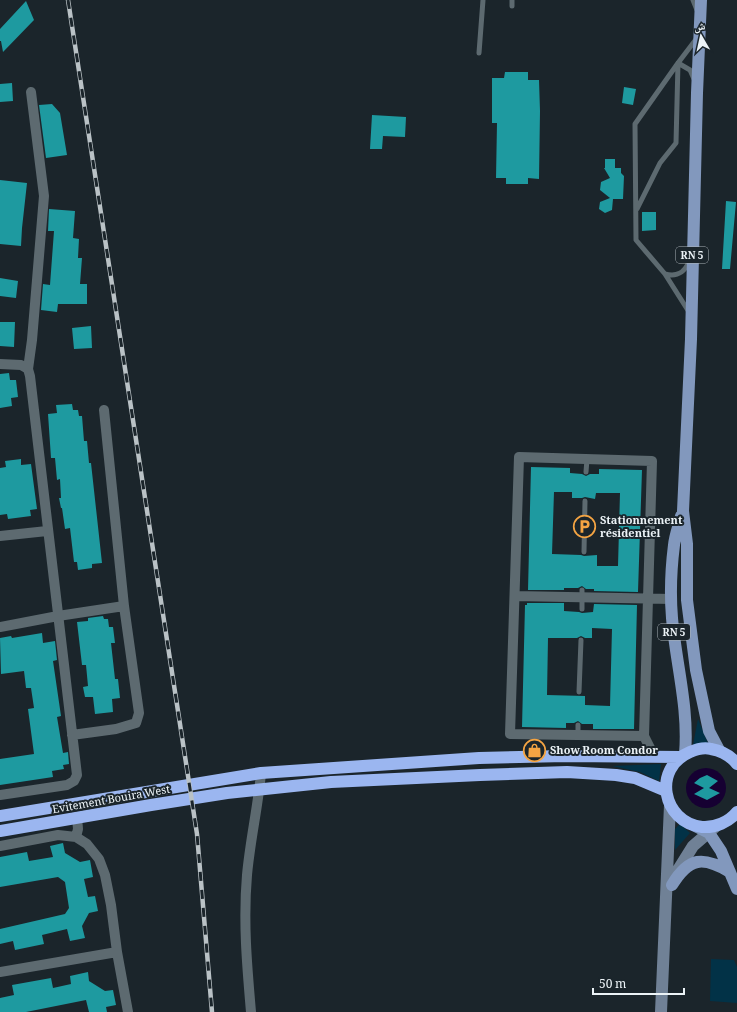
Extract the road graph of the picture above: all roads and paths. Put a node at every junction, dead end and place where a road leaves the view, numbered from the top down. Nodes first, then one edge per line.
1 (483, 0) edge
2 (693, 0) edge
3 (701, 0) edge
4 (700, 17) junction
5 (698, 35) junction
6 (479, 53) dead end
7 (678, 62) junction
8 (697, 86) junction
9 (31, 92) dead end
10 (635, 212) junction
11 (692, 254) junction
12 (665, 274) junction
13 (691, 316) junction
14 (0, 364) edge
15 (28, 369) junction
16 (104, 410) dead end
17 (586, 459) junction
18 (586, 472) dead end
19 (585, 501) dead end
20 (683, 511) junction
21 (47, 531) junction
22 (0, 536) edge
23 (584, 552) dead end
24 (582, 594) junction
25 (515, 596) junction
26 (648, 599) junction
27 (672, 600) junction
28 (124, 606) junction
29 (582, 609) dead end
30 (58, 616) junction
31 (0, 628) edge
32 (581, 640) dead end
33 (579, 692) dead end
34 (72, 736) junction
35 (645, 739) junction
36 (719, 750) junction
37 (647, 756) junction
38 (683, 756) junction
39 (737, 764) edge
40 (261, 772) junction
41 (260, 789) junction
42 (666, 790) junction
43 (0, 795) edge
44 (670, 805) junction
45 (737, 812) edge
46 (0, 816) edge
47 (76, 817) junction
48 (712, 829) junction
49 (0, 831) edge
50 (76, 837) junction
51 (0, 846) edge
52 (730, 872) junction
53 (672, 885) junction
54 (737, 889) edge
55 (665, 913) junction
56 (117, 952) junction
57 (0, 972) edge
58 (128, 1012) edge
59 (251, 1012) edge
60 (661, 1012) edge

1 - 6 lane
2 - 4 lane
3 - 4 main road, RN 5
4 - 5 main road, RN 5
5 - 7 lane
5 - 8 main road, RN 5
7 - 8 lane
7 - 10 lane
7 - 10 lane
8 - 11 main road, RN 5
9 - 15 street
10 - 12 lane
11 - 12 lane
11 - 13 main road, RN 5
12 - 13 lane
13 - 20 main road, RN 5
14 - 15 street
15 - 21 street
16 - 28 street
17 - 18 lane
17 - 25 street
17 - 26 street
19 - 23 lane
20 - 27 main road, RN 5
20 - 36 main road, RN 5
21 - 22 street
21 - 30 street
24 - 25 street
24 - 26 street
24 - 29 lane
25 - 35 street
26 - 27 street
26 - 35 street
27 - 38 main road, RN 5
28 - 30 street
28 - 34 street
30 - 31 street
30 - 34 street
32 - 33 lane
34 - 43 street
35 - 37 street
36 - 38 highway, Evitement Bouira West
36 - 39 highway
37 - 38 highway, Evitement Bouira West
37 - 40 highway, Evitement Bouira West
38 - 42 highway
40 - 41 street
40 - 46 highway, Evitement Bouira West
41 - 42 highway, Evitement Bouira West
41 - 47 highway, Evitement Bouira West
41 - 59 street
42 - 44 highway
44 - 48 highway
44 - 55 main road
45 - 48 highway
47 - 49 highway, Evitement Bouira West
47 - 50 street
48 - 52 main road
48 - 53 main road
50 - 51 street
50 - 56 street
52 - 53 main road
52 - 54 main road
53 - 55 main road
55 - 60 main road
56 - 57 street
56 - 58 street

